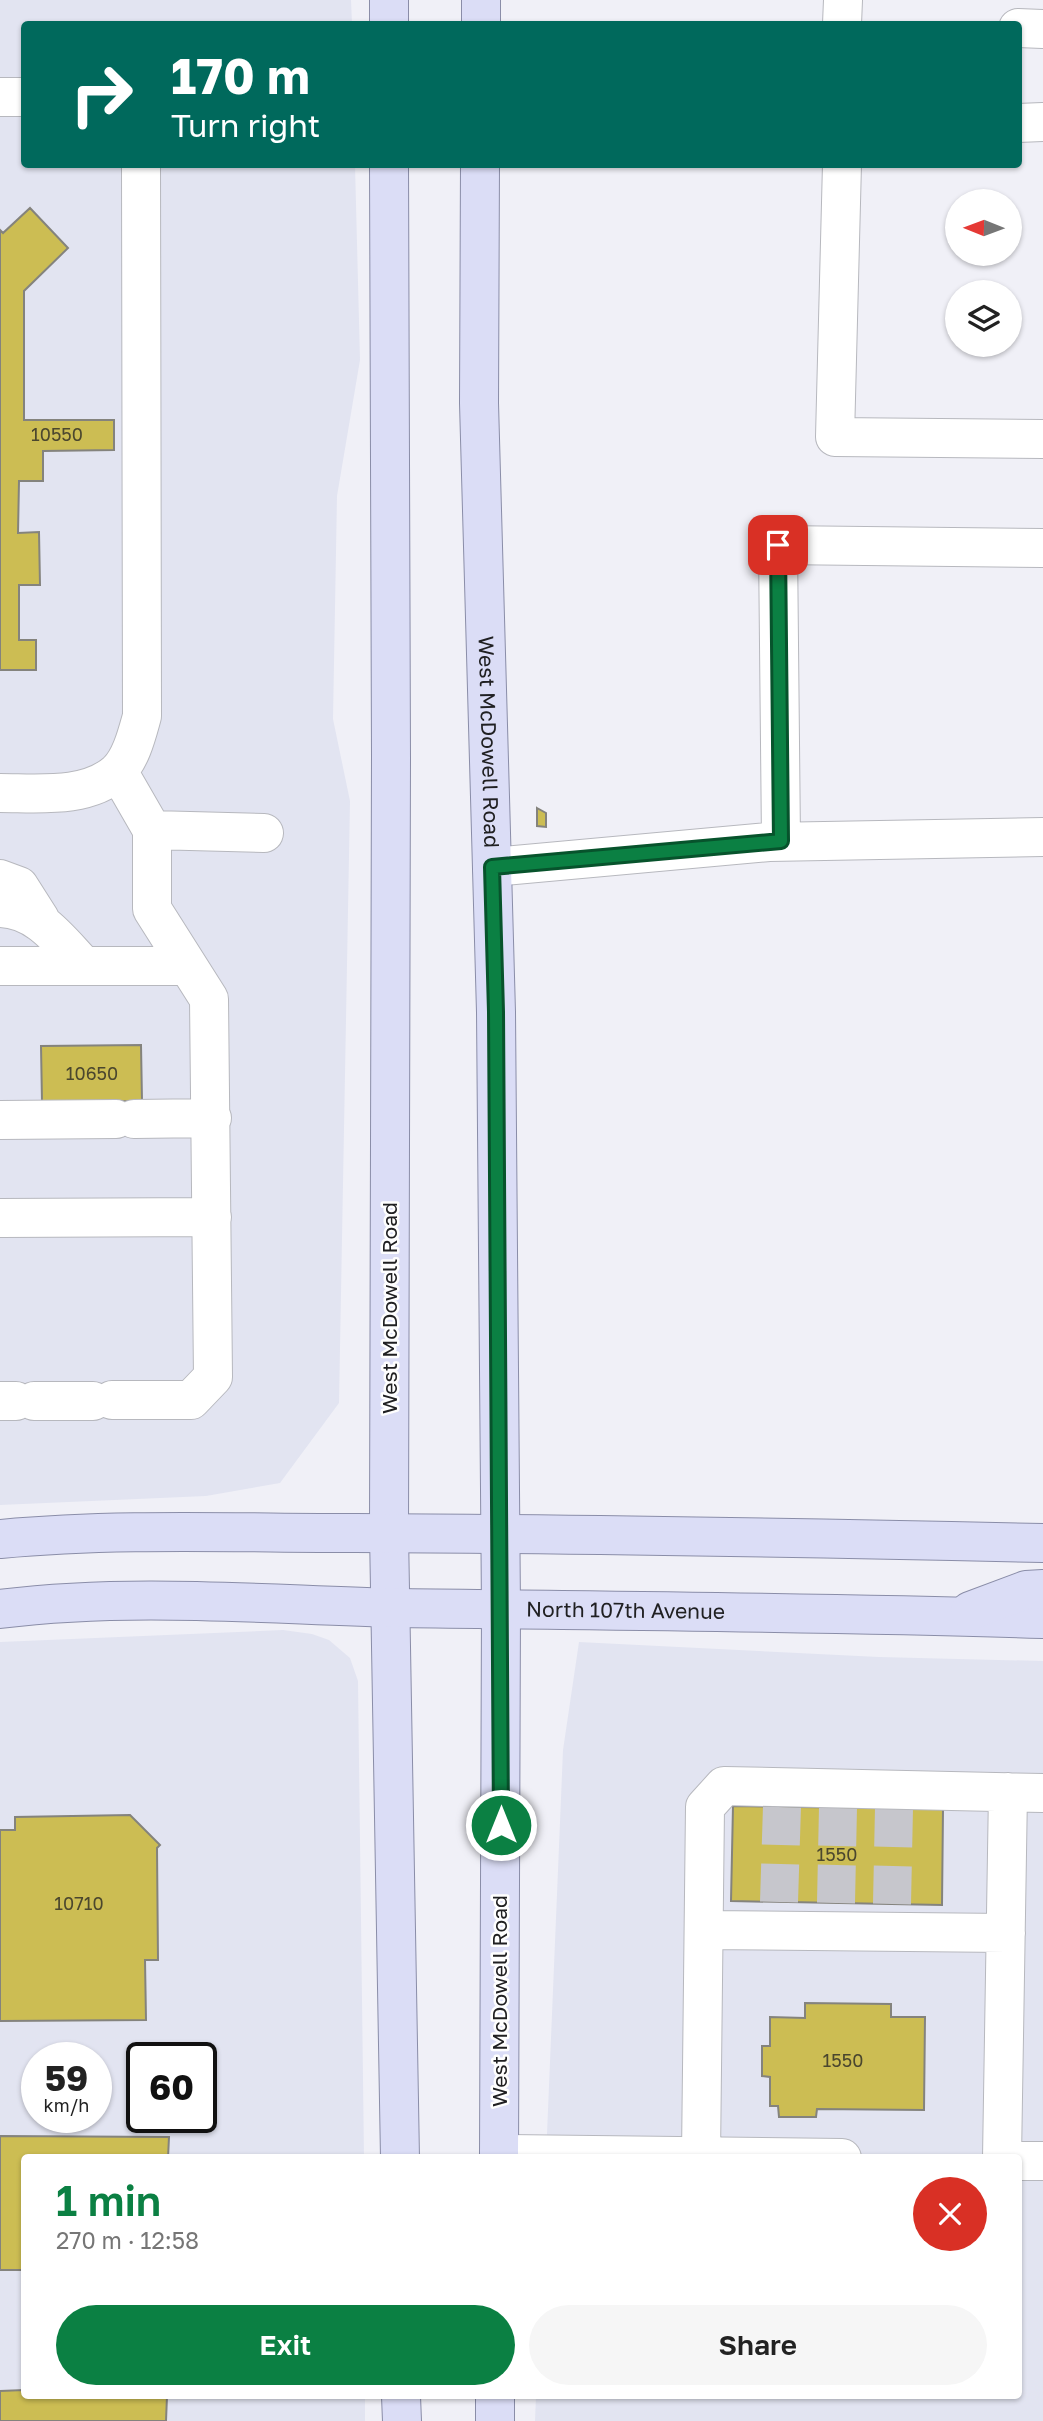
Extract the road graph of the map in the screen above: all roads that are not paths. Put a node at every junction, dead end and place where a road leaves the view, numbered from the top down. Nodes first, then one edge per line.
1 (389, 0) edge
2 (481, 0) edge
3 (843, 0) edge
4 (389, 21) edge
5 (481, 21) edge
6 (842, 21) edge
7 (1022, 28) edge
8 (1043, 29) edge
9 (0, 97) edge
10 (21, 97) edge
11 (1043, 122) edge
12 (1022, 123) edge
13 (141, 168) edge
14 (389, 168) edge
15 (480, 168) edge
16 (842, 168) edge
17 (1043, 439) edge
18 (1043, 548) edge
19 (118, 771) junction
20 (0, 793) edge
21 (152, 830) junction
22 (264, 833) dead end
23 (1043, 836) edge
24 (781, 841) junction
25 (492, 867) junction
26 (0, 878) edge
27 (0, 908) edge
28 (41, 921) junction
29 (0, 966) edge
30 (84, 966) junction
31 (188, 966) junction
32 (212, 1118) junction
33 (0, 1120) edge
34 (212, 1217) junction
35 (0, 1218) edge
36 (17, 1401) edge
37 (389, 1534) junction
38 (500, 1534) junction
39 (0, 1539) edge
40 (1043, 1544) edge
41 (1043, 1589) edge
42 (390, 1607) junction
43 (0, 1609) edge
44 (501, 1609) junction
45 (955, 1616) junction
46 (1043, 1619) edge
47 (1026, 1793) edge
48 (704, 1930) junction
49 (1006, 1933) junction
50 (400, 2154) edge
51 (499, 2154) edge
52 (701, 2154) edge
53 (1002, 2154) edge
54 (1022, 2161) edge
55 (1043, 2161) edge
56 (401, 2399) edge
57 (495, 2399) edge
58 (401, 2421) edge
59 (495, 2421) edge

1 - 4 main road
2 - 5 main road
3 - 6 lane
7 - 8 lane
9 - 10 lane
11 - 12 lane
13 - 19 lane
14 - 37 main road, West McDowell Road
15 - 25 main road, West McDowell Road
16 - 17 lane
18 - 24 lane
19 - 20 lane
19 - 21 lane
21 - 22 lane
21 - 31 lane
23 - 24 lane
24 - 25 lane
25 - 38 main road, West McDowell Road
26 - 28 lane
27 - 28 lane
28 - 30 lane
29 - 30 lane
30 - 31 lane
31 - 32 lane
32 - 33 lane
32 - 34 lane
34 - 35 lane
34 - 36 lane
37 - 38 main road
37 - 39 main road
37 - 42 main road, West McDowell Road
38 - 40 main road
38 - 44 main road, West McDowell Road
41 - 45 main road
42 - 43 main road, North 107th Avenue
42 - 44 main road, North 107th Avenue
42 - 50 main road, West McDowell Road
44 - 45 main road, North 107th Avenue
44 - 51 main road, West McDowell Road
45 - 46 main road, North 107th Avenue
47 - 48 lane
47 - 49 lane
48 - 49 lane
48 - 52 lane
49 - 53 lane
54 - 55 lane
56 - 58 main road
57 - 59 main road

